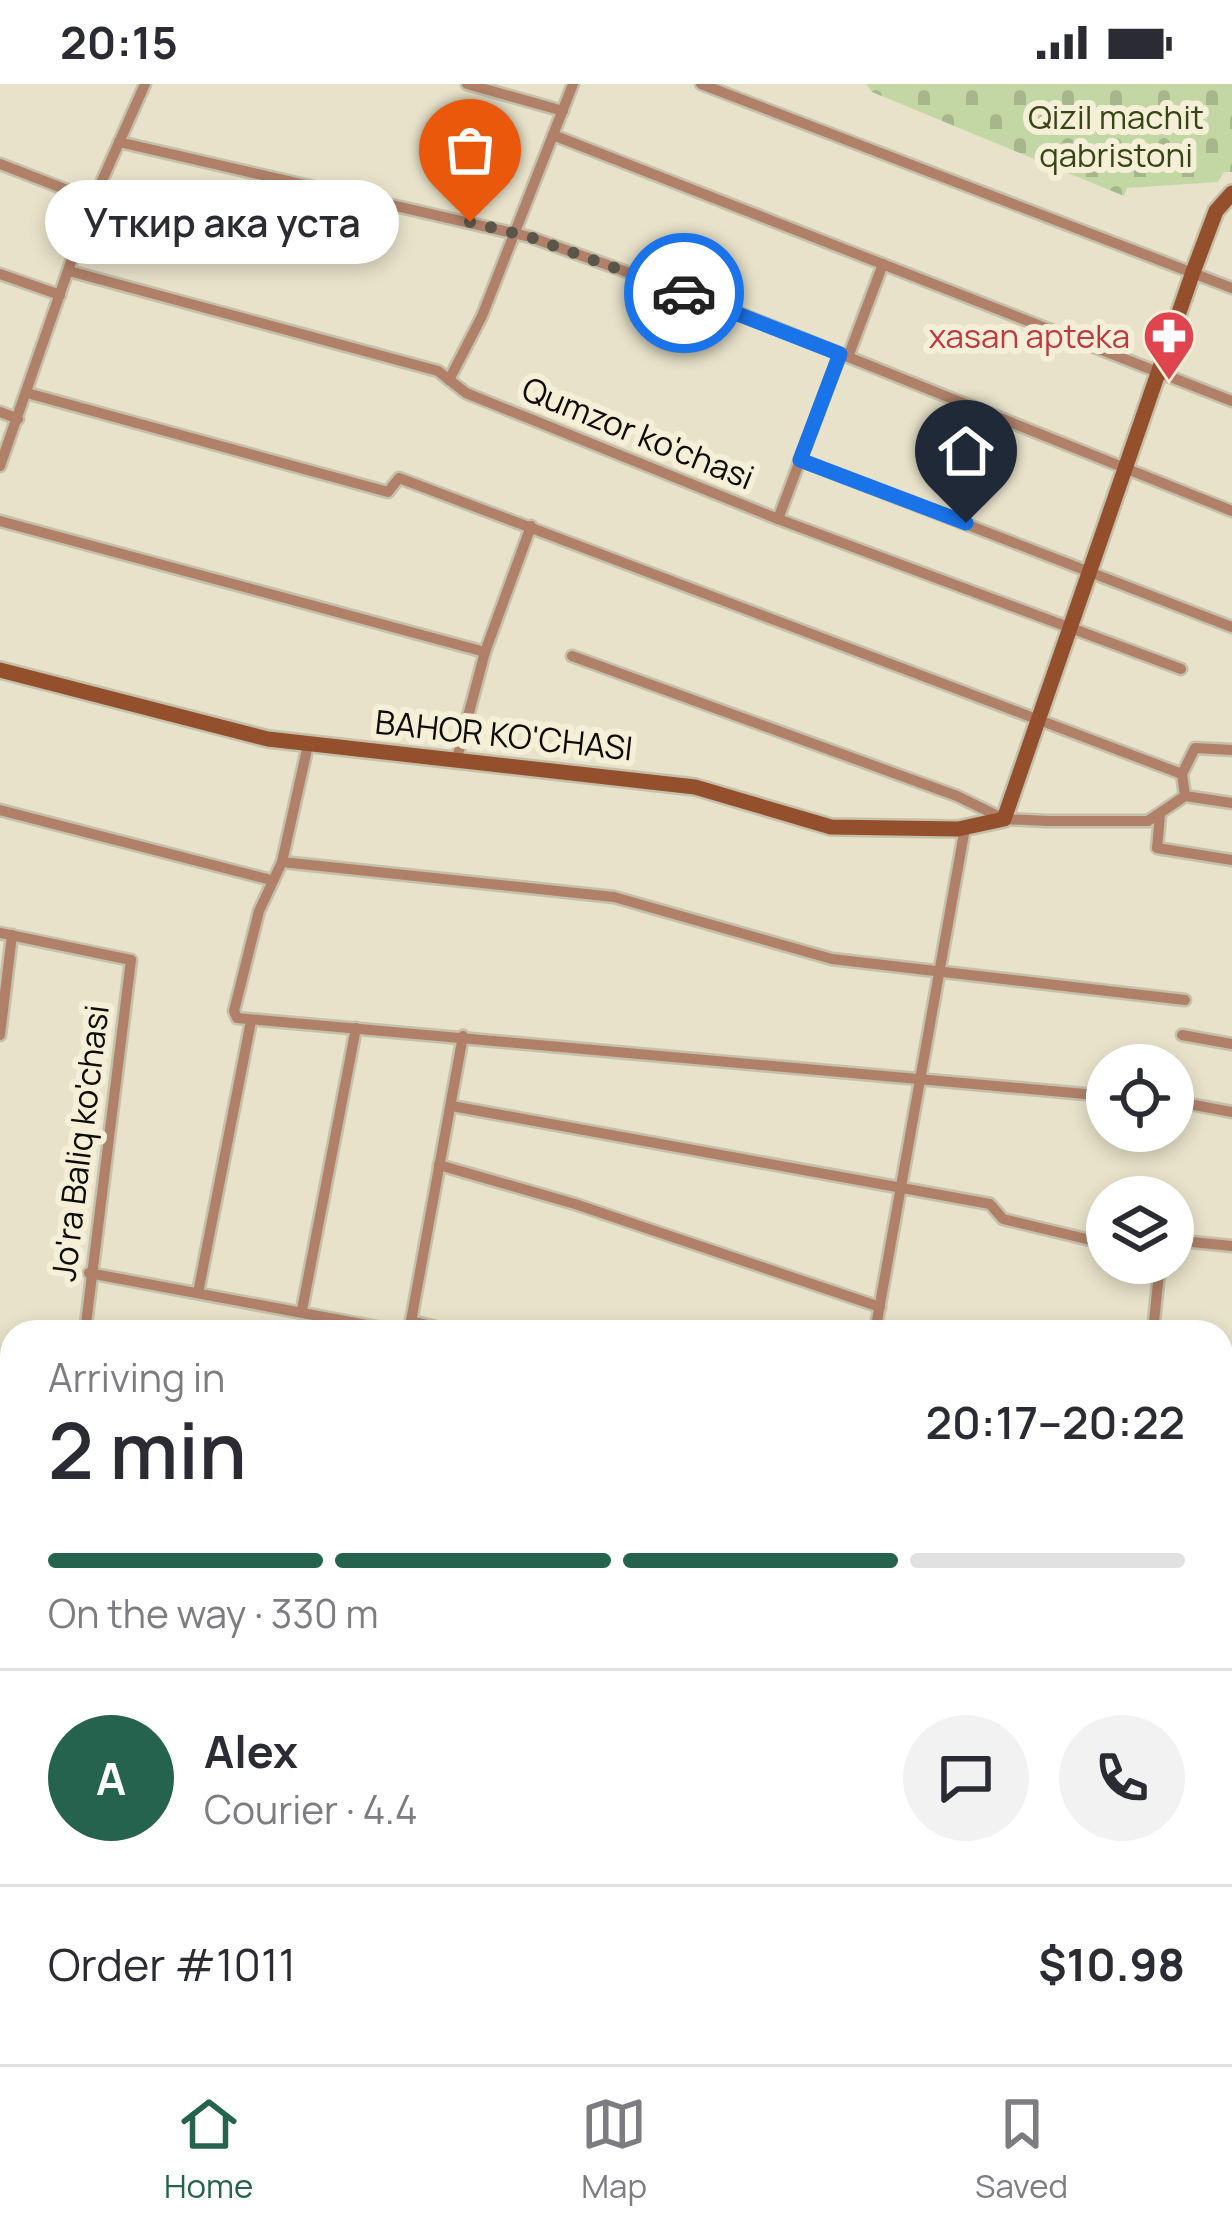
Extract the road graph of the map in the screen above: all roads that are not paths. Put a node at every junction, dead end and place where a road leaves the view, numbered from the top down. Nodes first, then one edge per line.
1 (145, 84) edge
2 (467, 84) edge
3 (573, 84) edge
4 (701, 84) edge
5 (562, 111) junction
6 (553, 135) junction
7 (119, 142) junction
8 (0, 164) edge
9 (1232, 193) edge
10 (94, 200) junction
11 (514, 233) junction
12 (883, 264) junction
13 (69, 271) junction
14 (1193, 272) junction
15 (0, 274) edge
16 (1232, 288) edge
17 (60, 295) junction
18 (844, 356) junction
19 (1159, 372) junction
20 (449, 380) junction
21 (27, 392) junction
22 (1232, 401) edge
23 (0, 412) edge
24 (18, 419) junction
25 (800, 460) junction
26 (0, 466) edge
27 (1125, 469) junction
28 (1232, 511) edge
29 (778, 519) junction
30 (0, 521) edge
31 (531, 526) junction
32 (1090, 570) junction
33 (1071, 627) junction
34 (1232, 627) edge
35 (484, 652) junction
36 (572, 656) dead end
37 (1181, 669) dead end
38 (0, 670) edge
39 (1039, 720) junction
40 (308, 745) junction
41 (1232, 750) edge
42 (457, 758) junction
43 (1182, 774) junction
44 (1185, 796) junction
45 (1232, 803) edge
46 (0, 810) edge
47 (1160, 815) junction
48 (1004, 819) junction
49 (965, 828) junction
50 (1232, 860) edge
51 (282, 862) junction
52 (272, 880) junction
53 (6, 934) edge
54 (940, 970) junction
55 (1185, 1000) dead end
56 (250, 1022) junction
57 (356, 1028) junction
58 (0, 1035) edge
59 (1182, 1035) dead end
60 (463, 1036) junction
61 (1232, 1044) edge
62 (919, 1082) junction
63 (1086, 1094) edge
64 (1194, 1105) edge
65 (452, 1106) junction
66 (1232, 1112) edge
67 (439, 1166) junction
68 (901, 1188) junction
69 (1086, 1239) edge
70 (1194, 1242) edge
71 (1232, 1246) edge
72 (89, 1273) junction
73 (1158, 1284) edge
74 (197, 1292) junction
75 (880, 1307) junction
76 (302, 1310) junction
77 (86, 1320) edge
78 (361, 1320) edge
79 (410, 1320) edge
80 (877, 1320) edge
81 (1154, 1320) edge

1 - 7 street
2 - 5 street
3 - 5 street
4 - 14 street
5 - 6 street
6 - 11 street
6 - 12 street
7 - 10 street
7 - 11 street
8 - 10 street
9 - 14 street
10 - 13 street
11 - 18 street
11 - 20 street
12 - 18 street
12 - 19 street
13 - 17 street
13 - 20 street, Qumzor ko'chasi
14 - 16 street
14 - 19 street
15 - 17 street
17 - 21 street
18 - 25 street
18 - 27 street
19 - 22 street
19 - 27 street
20 - 29 street, Qumzor ko'chasi
21 - 24 street
21 - 31 street
23 - 24 street
24 - 26 street
25 - 29 street
25 - 32 street
27 - 28 street
27 - 32 street
29 - 33 street, Qumzor ko'chasi
30 - 35 street
31 - 35 street
31 - 39 street
32 - 33 street
32 - 34 street
33 - 37 street, Qumzor ko'chasi
33 - 39 street
35 - 42 street
36 - 48 street
38 - 40 street, BAHOR KO'CHASI
39 - 43 street
39 - 48 street
40 - 42 street, BAHOR KO'CHASI
40 - 51 street
41 - 43 street
42 - 49 street, BAHOR KO'CHASI
43 - 44 street
44 - 45 street
44 - 47 street
46 - 52 street
47 - 48 street
47 - 50 street
48 - 49 street, BAHOR KO'CHASI
49 - 54 street
51 - 52 street
51 - 54 street
52 - 56 street
53 - 58 street
53 - 72 street, Jo'ra Baliq ko'chasi
54 - 55 street
54 - 62 street
56 - 57 street
56 - 74 street
57 - 60 street
57 - 76 street
59 - 61 street
60 - 62 street
60 - 65 street
62 - 63 street
62 - 68 street
64 - 66 street
65 - 67 street
65 - 68 street
67 - 75 street
67 - 79 street
68 - 69 street
68 - 75 street
70 - 71 street
72 - 74 street
72 - 77 street, Jo'ra Baliq ko'chasi
73 - 81 street
74 - 76 street
75 - 80 street
76 - 78 street

